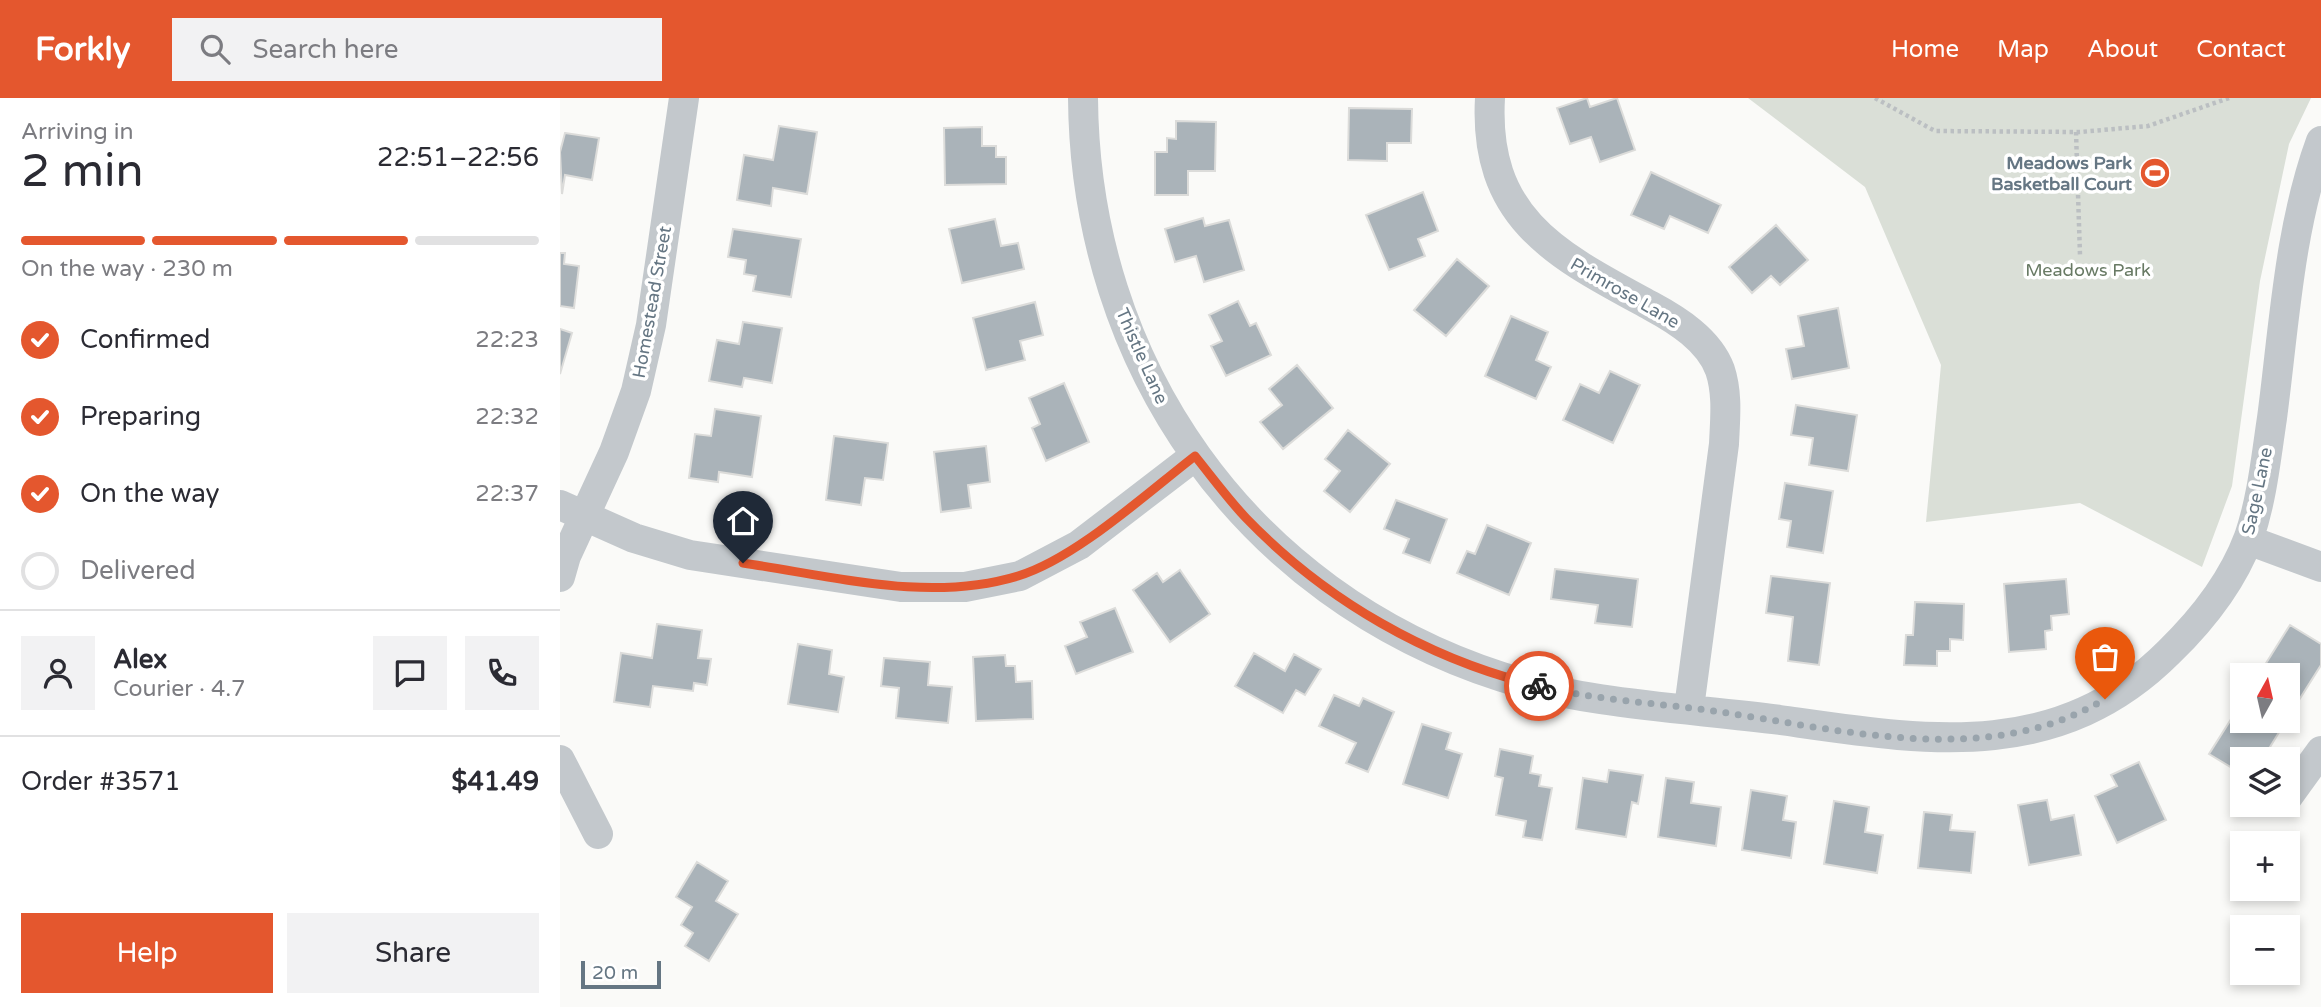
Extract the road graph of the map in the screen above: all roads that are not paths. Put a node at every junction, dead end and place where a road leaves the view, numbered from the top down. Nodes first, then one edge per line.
1 (684, 98) edge
2 (1083, 98) edge
3 (1490, 98) edge
4 (2321, 141) edge
5 (2315, 174) edge
6 (1195, 456) junction
7 (572, 510) edge
8 (2248, 540) junction
9 (2321, 567) edge
10 (560, 577) edge
11 (1689, 708) junction
12 (2321, 751) edge
13 (560, 761) edge
14 (2300, 781) edge
15 (598, 834) dead end

1 - 7 street, Homestead Street
2 - 6 street, Thistle Lane
3 - 11 street, Primrose Lane
4 - 5 street, Sage Lane
5 - 8 street, Sage Lane
6 - 7 street
6 - 11 street, Thistle Lane
7 - 10 street, Homestead Street
8 - 9 street
8 - 11 street, Sage Lane
12 - 14 street
13 - 15 street

